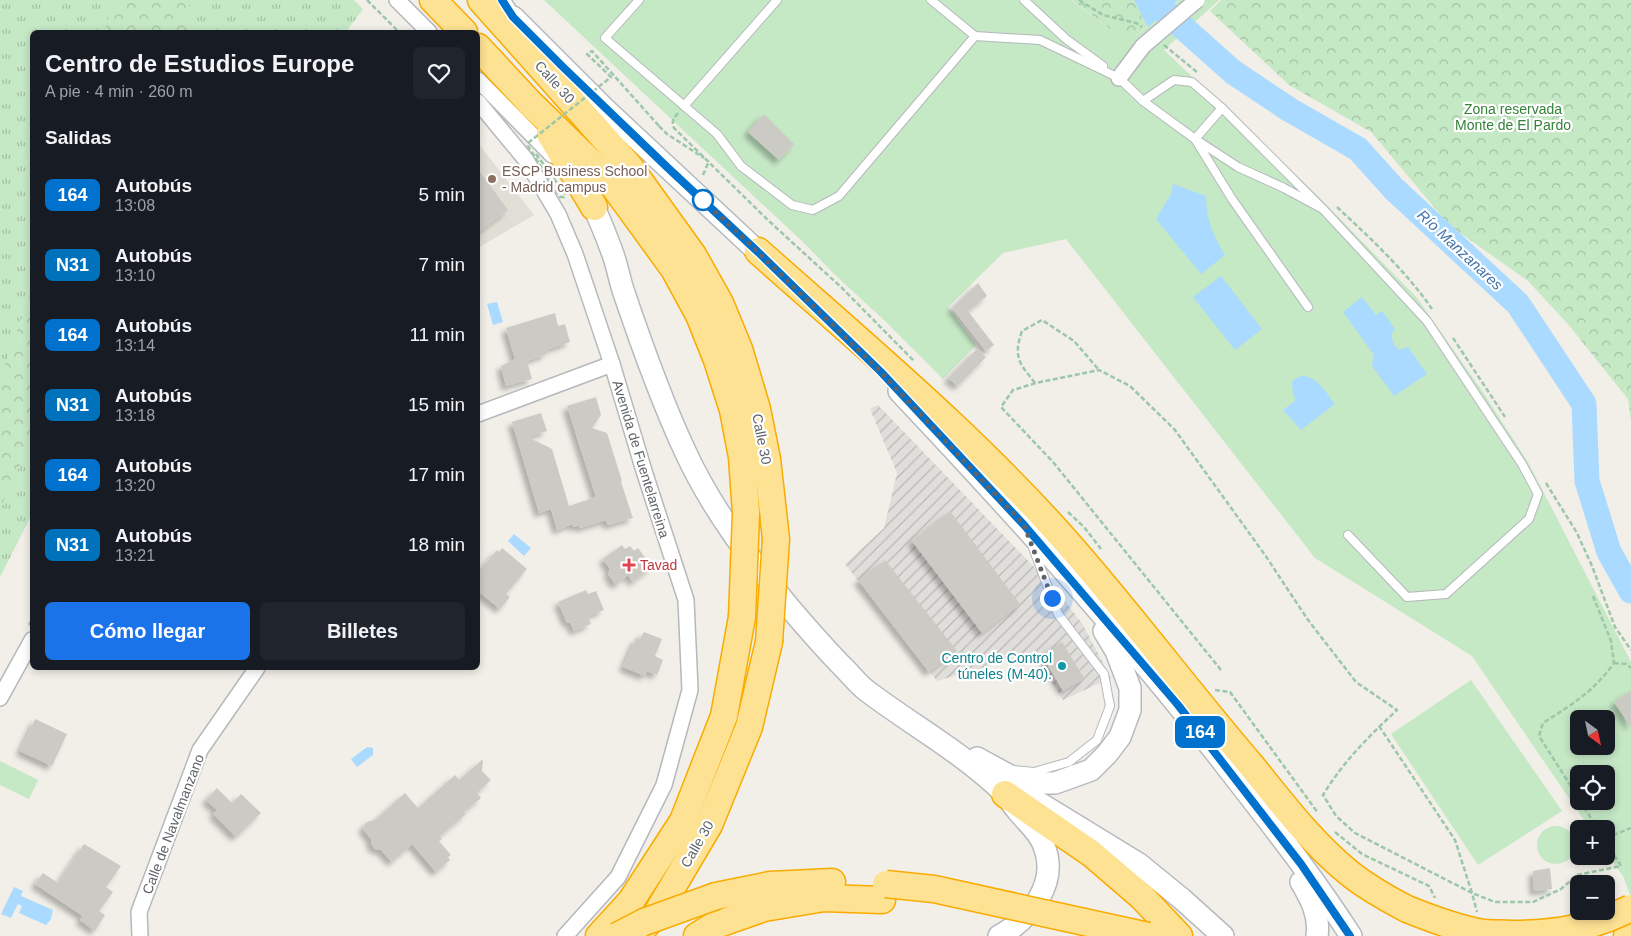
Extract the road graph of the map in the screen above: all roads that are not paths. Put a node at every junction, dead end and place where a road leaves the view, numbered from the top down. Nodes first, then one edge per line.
1 (397, 0) edge
2 (433, 0) edge
3 (481, 0) edge
4 (489, 0) edge
5 (639, 0) edge
6 (777, 0) edge
7 (931, 0) edge
8 (1024, 0) edge
9 (1197, 0) edge
10 (508, 8) edge
11 (418, 26) edge
12 (462, 30) edge
13 (975, 36) junction
14 (480, 49) edge
15 (1119, 78) junction
16 (480, 82) edge
17 (480, 98) edge
18 (1143, 101) junction
19 (480, 104) edge
20 (532, 104) junction
21 (684, 106) junction
22 (1222, 108) junction
23 (1195, 138) junction
24 (537, 147) junction
25 (594, 207) junction
26 (1323, 209) junction
27 (758, 252) junction
28 (1308, 307) dead end
29 (612, 364) junction
30 (480, 413) edge
31 (1024, 525) junction
32 (1348, 535) dead end
33 (1066, 573) junction
34 (30, 644) edge
35 (256, 670) edge
36 (0, 698) edge
37 (1178, 705) junction
38 (991, 772) junction
39 (1006, 794) junction
40 (884, 892) junction
41 (1631, 908) edge
42 (1631, 933) edge
43 (140, 936) edge
44 (565, 936) edge
45 (599, 936) edge
46 (617, 936) edge
47 (637, 936) edge
48 (697, 936) edge
49 (999, 936) edge
50 (1078, 936) edge
51 (1148, 936) edge
52 (1179, 936) edge
53 (1223, 936) edge
54 (1317, 936) edge
55 (1350, 936) edge
56 (1627, 936) edge

1 - 11 street
2 - 12 highway
3 - 47 highway, Calle 30, bridge
4 - 10 highway
5 - 21 lane
6 - 21 lane
7 - 13 lane
8 - 15 lane
9 - 15 street, bridge
10 - 27 street
13 - 15 lane
13 - 21 lane
14 - 20 highway, Calle 30
15 - 18 lane
16 - 24 street
17 - 24 street
18 - 22 lane
18 - 23 lane
19 - 29 street, Avenida de Fuentelarreina
20 - 25 highway
20 - 45 highway, Calle 30, bridge
22 - 23 lane
22 - 26 lane
23 - 26 lane
23 - 28 lane
24 - 25 street
25 - 38 street
26 - 32 lane
27 - 31 street
27 - 41 highway, bridge
29 - 30 street
29 - 44 street, Avenida de Fuentelarreina
31 - 33 street
31 - 38 lane
33 - 37 street
33 - 38 street
34 - 36 street
35 - 43 street, Calle de Navalmanzano
37 - 54 street
37 - 55 street
38 - 39 street
38 - 53 street
39 - 49 street
39 - 52 highway
40 - 46 highway, bridge
40 - 48 highway
40 - 50 highway
40 - 51 highway, bridge
42 - 56 highway

